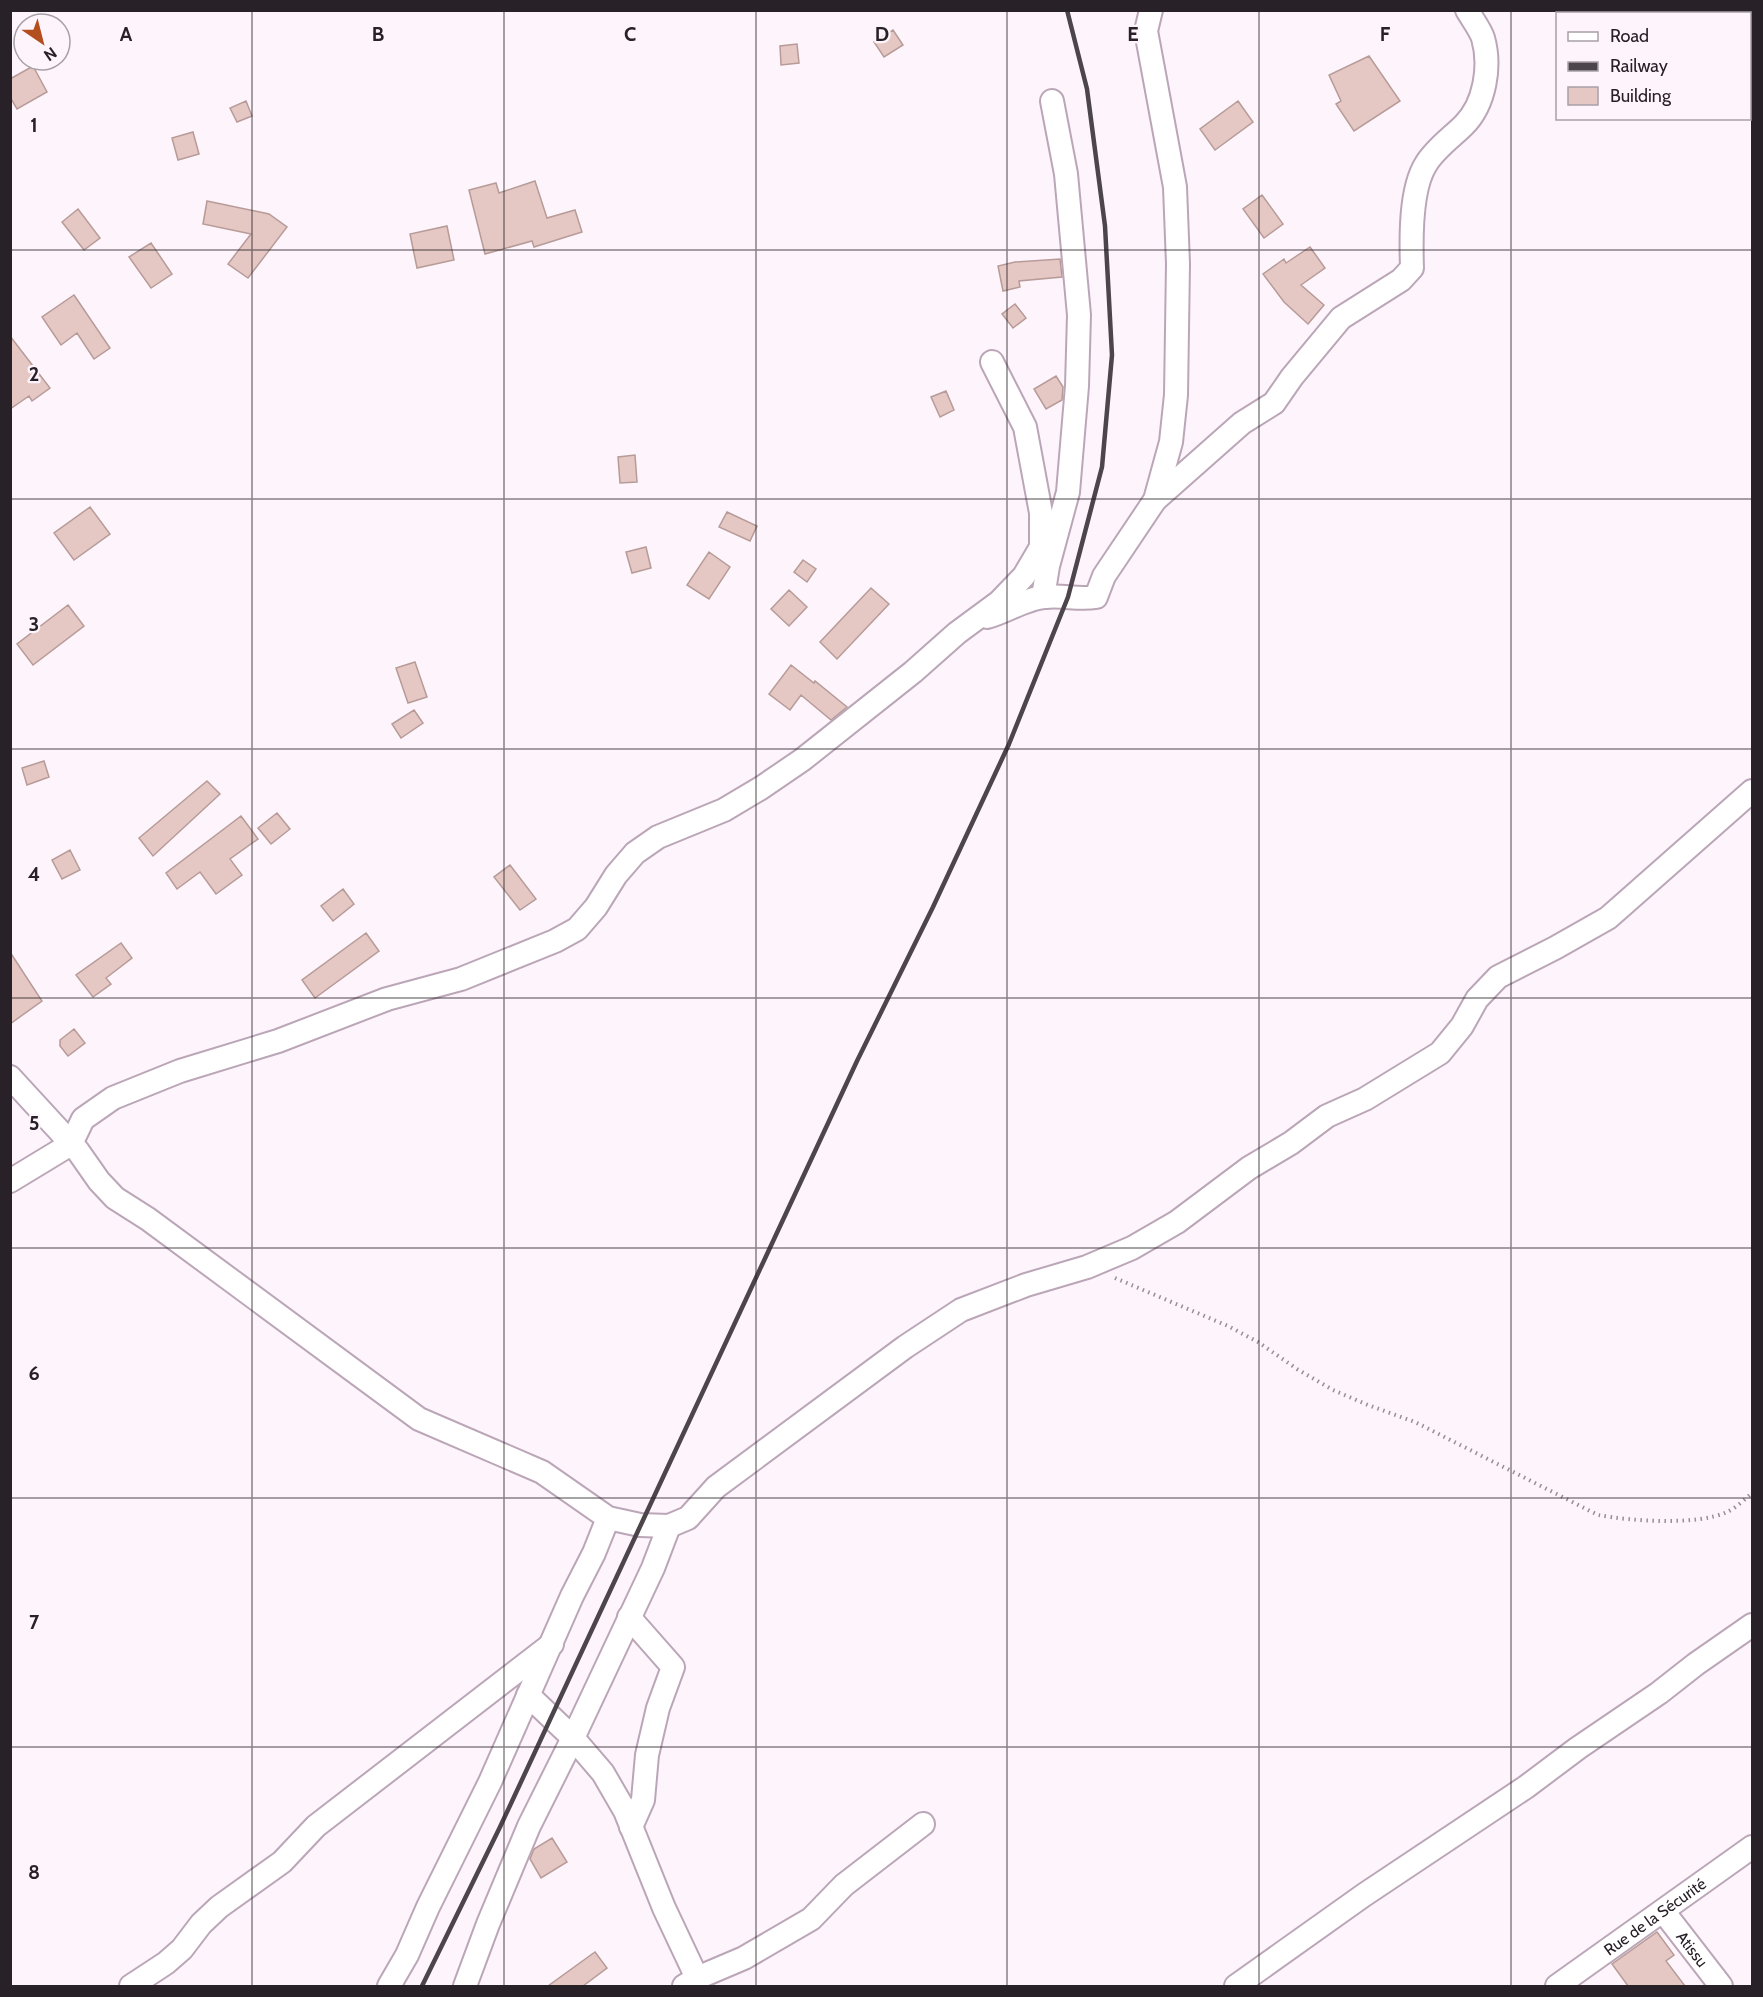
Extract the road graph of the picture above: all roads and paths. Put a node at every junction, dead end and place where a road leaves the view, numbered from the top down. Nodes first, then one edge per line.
1 (1151, 10) edge
2 (1467, 10) edge
3 (1052, 101) dead end
4 (992, 362) dead end
5 (1155, 500) junction
6 (1042, 597) junction
7 (974, 621) junction
8 (1752, 791) edge
9 (10, 1077) edge
10 (71, 1144) junction
11 (10, 1181) edge
12 (1087, 1267) junction
13 (1752, 1493) edge
14 (608, 1518) junction
15 (669, 1526) junction
16 (629, 1617) junction
17 (1752, 1625) edge
18 (552, 1644) junction
19 (528, 1695) junction
20 (573, 1738) junction
21 (923, 1824) dead end
22 (632, 1827) junction
23 (1752, 1847) edge
24 (1664, 1911) junction
25 (691, 1982) edge
26 (470, 1983) edge
27 (131, 1986) edge
28 (389, 1986) edge
29 (1236, 1986) edge
30 (1557, 1986) edge
31 (1721, 1986) edge

1 - 5 street
2 - 5 street
3 - 6 street
4 - 7 street
5 - 6 street
6 - 7 street
7 - 10 street
8 - 12 street
9 - 10 street
10 - 11 street
10 - 14 street
12 - 13 path
12 - 15 street
14 - 15 street
14 - 18 street
15 - 16 street
16 - 20 street
16 - 22 street
17 - 29 street
18 - 19 street
18 - 27 street
19 - 20 street
19 - 28 street
20 - 22 street
20 - 26 street
21 - 25 street
22 - 25 street
23 - 24 street, Rue de la Sécurité
24 - 30 street, Rue de la Sécurité
24 - 31 street, Atissu

